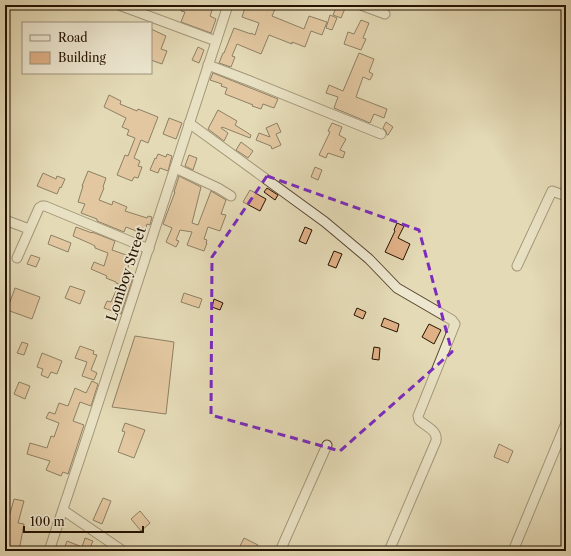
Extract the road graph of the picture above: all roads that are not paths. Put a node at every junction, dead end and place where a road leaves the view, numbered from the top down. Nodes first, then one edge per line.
1 (119, 5) edge
2 (228, 5) edge
3 (361, 5) edge
4 (385, 14) dead end
5 (216, 41) junction
6 (208, 65) junction
7 (189, 123) junction
8 (381, 134) dead end
9 (175, 168) junction
10 (231, 196) dead end
11 (566, 196) edge
12 (5, 220) edge
13 (29, 229) junction
14 (149, 249) junction
15 (17, 258) dead end
16 (517, 266) dead end
17 (566, 423) edge
18 (327, 445) dead end
19 (63, 510) junction
20 (49, 551) edge
21 (123, 551) edge
22 (280, 551) edge
23 (389, 551) edge
24 (513, 551) edge

1 - 5 street
2 - 5 street, Lomboy Street
3 - 4 street
5 - 6 street, Lomboy Street
6 - 7 street, Lomboy Street
6 - 8 street
7 - 9 street, Lomboy Street
7 - 23 street
9 - 10 street
9 - 14 street, Lomboy Street
11 - 16 street
12 - 13 street
13 - 14 street
13 - 15 street
14 - 19 street, Lomboy Street
17 - 24 street
18 - 22 street
19 - 20 street, Lomboy Street
19 - 21 street

